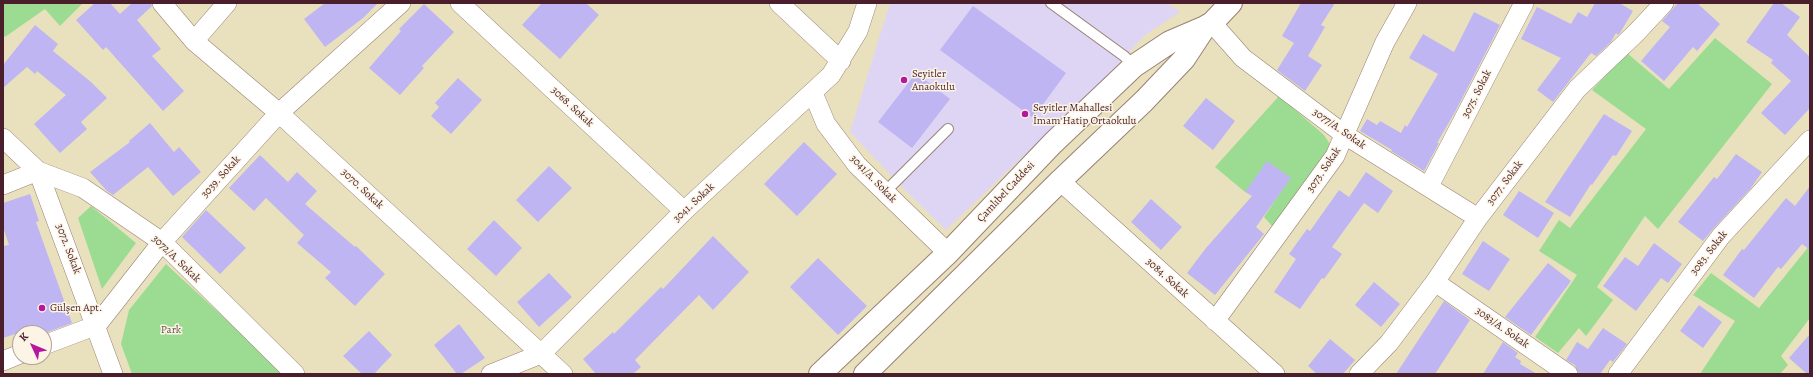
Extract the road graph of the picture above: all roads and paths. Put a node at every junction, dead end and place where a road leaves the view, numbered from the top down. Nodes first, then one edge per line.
1 (162, 3) edge
2 (227, 3) edge
3 (401, 3) edge
4 (460, 3) edge
5 (779, 3) edge
6 (867, 3) edge
7 (1050, 3) edge
8 (1231, 3) edge
9 (1407, 3) edge
10 (1524, 3) edge
11 (1664, 3) edge
12 (1208, 25) junction
13 (194, 41) junction
14 (841, 61) junction
15 (1134, 66) junction
16 (813, 93) junction
17 (279, 113) junction
18 (948, 129) dead end
19 (1345, 135) junction
20 (3, 138) edge
21 (1810, 140) edge
22 (38, 171) junction
23 (1060, 181) junction
24 (3, 185) edge
25 (1429, 186) junction
26 (885, 192) junction
27 (684, 211) junction
28 (1478, 218) junction
29 (162, 242) junction
30 (948, 253) junction
31 (1435, 282) junction
32 (1215, 322) junction
33 (97, 325) junction
34 (52, 342) edge
35 (541, 354) junction
36 (113, 374) edge
37 (295, 374) edge
38 (491, 374) edge
39 (563, 374) edge
40 (820, 374) edge
41 (865, 374) edge
42 (1275, 374) edge
43 (1359, 374) edge
44 (1568, 374) edge
45 (1618, 374) edge

1 - 13 street, 3070. Sokak
2 - 13 street
3 - 17 street, 3039. Sokak
4 - 27 street, 3068. Sokak
5 - 14 street
6 - 14 street, 3041. Sokak
7 - 15 lane
8 - 12 street, Çamlıbel Caddesi
9 - 19 street, 3073. Sokak
10 - 25 street, 3075. Sokak
11 - 28 street, 3077. Sokak
12 - 15 street, Çamlıbel Caddesi
12 - 19 street, 3077/A. Sokak
12 - 23 street, Çamlıbel Caddesi
13 - 17 street, 3070. Sokak
14 - 16 street, 3041. Sokak
15 - 30 street, Çamlıbel Caddesi
16 - 26 street, 3041/A. Sokak
16 - 27 street, 3041. Sokak
17 - 29 street, 3039. Sokak
17 - 35 street, 3070. Sokak
18 - 26 lane
19 - 25 street, 3077/A. Sokak
19 - 32 street, 3073. Sokak
20 - 22 street, 3072. Sokak
21 - 45 street, 3083. Sokak
22 - 24 street
22 - 29 street, 3072/A. Sokak
22 - 33 street, 3072. Sokak
23 - 32 street, 3084. Sokak
23 - 41 street, Çamlıbel Caddesi
25 - 28 street, 3077/A. Sokak
26 - 30 street, 3041/A. Sokak
27 - 35 street, 3041. Sokak
28 - 31 street, 3077. Sokak
29 - 33 street, 3039. Sokak
29 - 37 street, 3072/A. Sokak
30 - 40 street, Çamlıbel Caddesi
31 - 43 street, 3077. Sokak
31 - 44 street, 3083/A. Sokak
32 - 42 street, 3084. Sokak
33 - 34 street
33 - 36 street, 3072. Sokak
35 - 38 street, 3041. Sokak
35 - 39 street, 3070. Sokak

